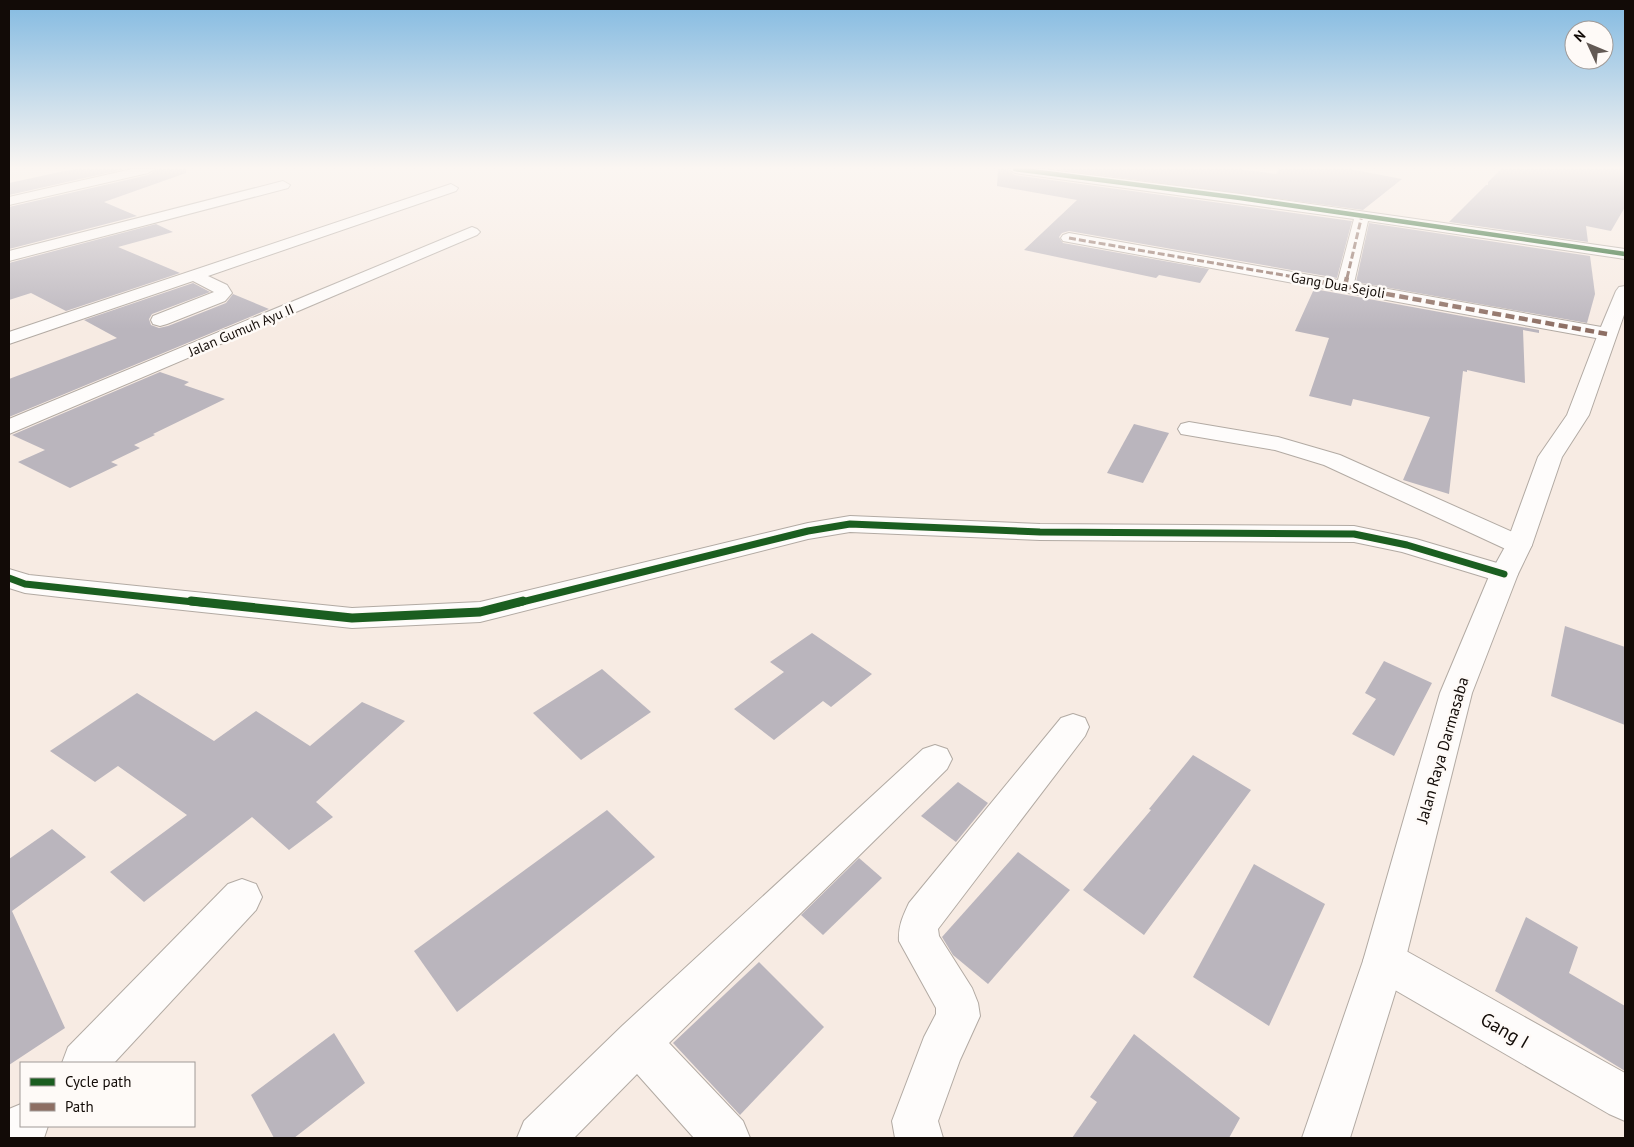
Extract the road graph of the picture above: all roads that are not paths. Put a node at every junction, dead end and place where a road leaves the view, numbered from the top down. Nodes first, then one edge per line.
1 (138, 223) edge
2 (351, 223) edge
3 (1360, 223) edge
4 (1413, 223) edge
5 (472, 232) dead end
6 (1069, 238) dead end
7 (1625, 254) edge
8 (9, 256) edge
9 (195, 276) junction
10 (1345, 286) junction
11 (1625, 291) edge
12 (160, 320) dead end
13 (1607, 334) junction
14 (9, 338) edge
15 (9, 427) edge
16 (1189, 429) dead end
17 (1519, 545) junction
18 (1504, 574) junction
19 (9, 578) edge
20 (1073, 726) dead end
21 (935, 759) dead end
22 (242, 897) dead end
23 (1384, 961) junction
24 (638, 1042) junction
25 (85, 1062) edge
26 (1625, 1098) edge
27 (24, 1127) edge
28 (13, 1138) edge
29 (541, 1138) edge
30 (726, 1138) edge
31 (919, 1138) edge
32 (1326, 1138) edge

1 - 8 street
2 - 9 street
3 - 10 street
4 - 7 street
5 - 15 street, Jalan Gumuh Ayu II
6 - 10 street, Gang Dua Sejoli
9 - 12 street
9 - 14 street
10 - 13 street, Gang Dua Sejoli
11 - 13 street, Jalan Raya Darmasaba
13 - 17 street, Jalan Raya Darmasaba
16 - 17 street
17 - 18 street, Jalan Raya Darmasaba
18 - 19 street
18 - 23 street, Jalan Raya Darmasaba
20 - 31 street
21 - 24 street
22 - 25 street
23 - 26 street, Gang I
23 - 32 street, Jalan Raya Darmasaba
24 - 29 street
24 - 30 street
27 - 28 street

